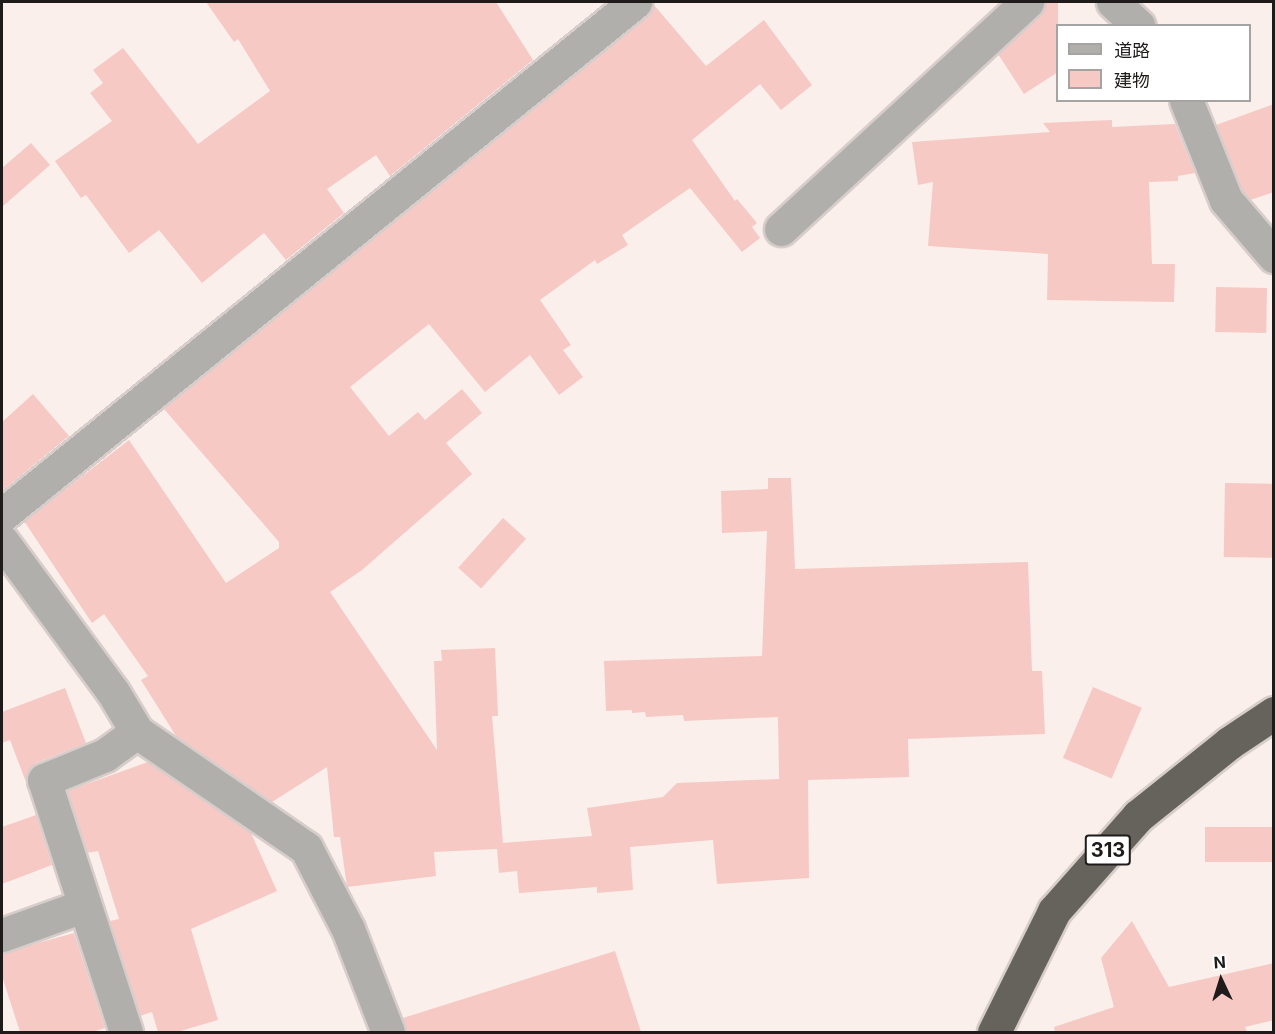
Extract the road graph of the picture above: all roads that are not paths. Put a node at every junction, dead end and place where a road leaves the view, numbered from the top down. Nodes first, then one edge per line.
1 (635, 2) edge
2 (1027, 2) edge
3 (1113, 2) edge
4 (1137, 24) edge
5 (1186, 102) edge
6 (781, 229) dead end
7 (1274, 256) edge
8 (2, 515) edge
9 (2, 541) edge
10 (1274, 713) edge
11 (137, 732) junction
12 (84, 906) junction
13 (2, 936) edge
14 (126, 1032) edge
15 (388, 1032) edge
16 (994, 1032) edge

1 - 8 street
2 - 6 street
3 - 4 street
5 - 7 street
9 - 11 street
10 - 16 highway, 313
11 - 12 street
11 - 15 street
12 - 13 street
12 - 14 street

